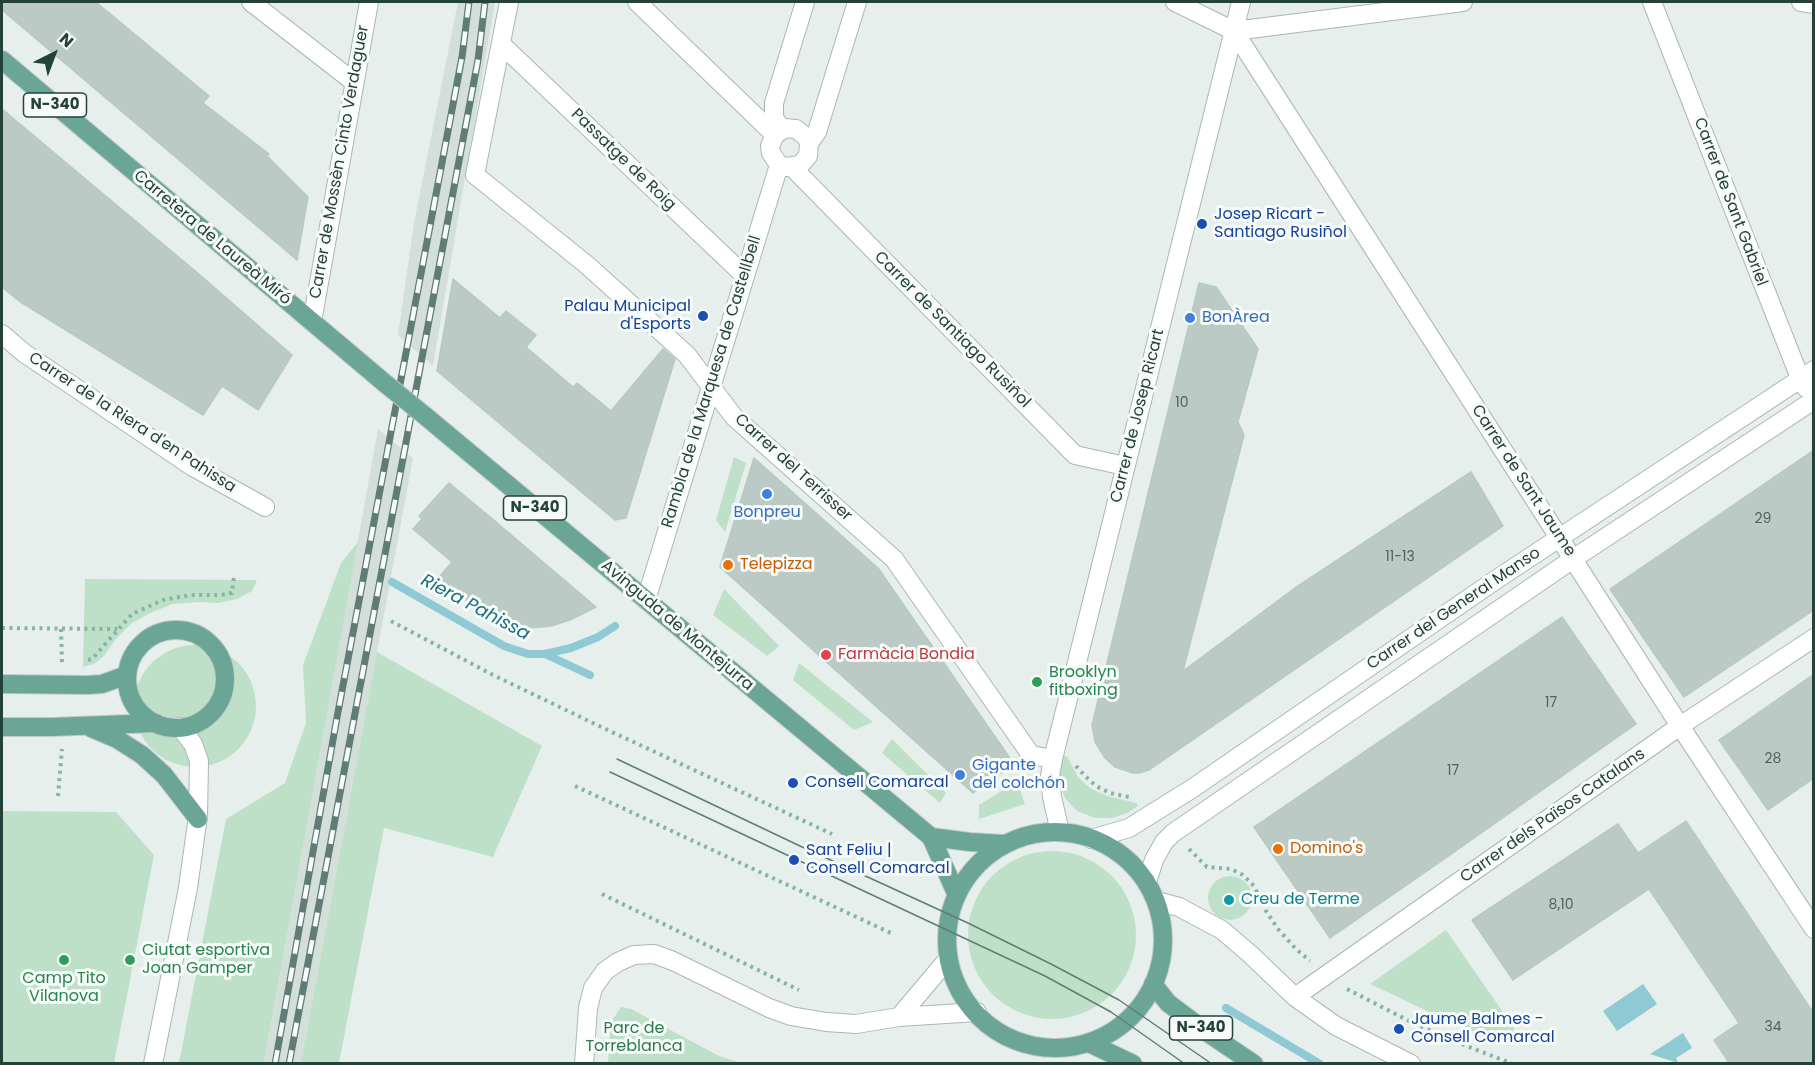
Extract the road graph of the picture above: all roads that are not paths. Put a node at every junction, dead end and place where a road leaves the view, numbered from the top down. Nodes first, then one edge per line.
1 (251, 2) edge
2 (369, 2) edge
3 (509, 2) edge
4 (637, 2) edge
5 (805, 2) edge
6 (857, 2) edge
7 (1175, 2) edge
8 (1241, 2) edge
9 (1463, 2) edge
10 (1652, 2) edge
11 (1801, 2) edge
12 (1435, 3) edge
13 (1814, 4) edge
14 (1234, 31) junction
15 (501, 44) junction
16 (2, 60) edge
17 (354, 82) junction
18 (778, 132) junction
19 (809, 143) junction
20 (786, 166) junction
21 (745, 276) junction
22 (312, 322) junction
23 (2, 334) edge
24 (1807, 374) edge
25 (711, 386) junction
26 (1814, 400) edge
27 (424, 415) joint
28 (1125, 466) junction
29 (265, 507) dead end
30 (1559, 537) junction
31 (1573, 559) junction
32 (646, 600) junction
33 (1814, 638) edge
34 (127, 675) junction
35 (2, 684) edge
36 (156, 723) junction
37 (87, 726) junction
38 (1680, 726) junction
39 (2, 727) edge
40 (180, 727) junction
41 (1053, 759) junction
42 (198, 819) junction
43 (1060, 832) junction
44 (931, 837) junction
45 (1091, 839) junction
46 (1004, 844) junction
47 (1147, 882) junction
48 (956, 893) junction
49 (1157, 901) junction
50 (1814, 929) edge
51 (948, 959) junction
52 (1153, 984) junction
53 (1294, 997) junction
54 (977, 1012) junction
55 (899, 1017) junction
56 (1091, 1044) junction
57 (153, 1064) edge
58 (584, 1064) edge
59 (1133, 1064) edge
60 (1254, 1064) edge
61 (1411, 1064) edge

1 - 17 street
2 - 17 street, Carrer de Mossèn Cinto Verdaguer
3 - 15 street
4 - 18 street
5 - 18 street, Rambla de la Marquesa de Castellbell
6 - 19 street, Rambla de la Marquesa de Castellbell
7 - 14 street
8 - 14 street, Carrer de Josep Ricart
9 - 12 street
10 - 24 street, Carrer de Sant Gabriel
11 - 13 street
12 - 14 street
14 - 28 street, Carrer de Josep Ricart
14 - 30 street, Carrer de Sant Jaume
15 - 21 street, Passatge de Roig
15 - 25 street, Carrer del Terrisser
16 - 22 main road, Carretera de Laureà Miró / N-340
17 - 22 street, Carrer de Mossèn Cinto Verdaguer
18 - 19 street
18 - 20 street, Rambla de la Marquesa de Castellbell
19 - 20 street, Rambla de la Marquesa de Castellbell
20 - 21 street, Rambla de la Marquesa de Castellbell
20 - 28 street, Carrer de Santiago Rusiñol
21 - 25 street, Rambla de la Marquesa de Castellbell
22 - 27 main road, Carretera de Laureà Miró / N-340, bridge
23 - 29 street, Carrer de la Riera d'en Pahissa
24 - 26 street, Carrer de Sant Gabriel
24 - 30 street, Carrer del General Manso
25 - 32 street, Rambla de la Marquesa de Castellbell
25 - 41 street, Carrer del Terrisser
26 - 31 street, Carrer del General Manso
27 - 32 main road, Avinguda de Montejurra / N-340
28 - 41 street, Carrer de Josep Ricart
30 - 31 street, Carrer de Sant Jaume
30 - 45 street, Carrer del General Manso
31 - 38 street, Carrer de Sant Jaume
31 - 47 street, Carrer del General Manso
32 - 44 main road, Avinguda de Montejurra / N-340
33 - 38 street, Carrer dels Països Catalans
34 - 35 main road
34 - 36 main road
34 - 40 main road
36 - 37 main road
36 - 40 main road
37 - 39 main road
37 - 42 main road
38 - 50 street, Carrer de Sant Jaume
38 - 53 street, Carrer dels Països Catalans
40 - 42 street
41 - 43 street, Carrer de Josep Ricart
42 - 57 street
43 - 45 main road
43 - 46 main road
44 - 46 main road
44 - 48 main road, Avinguda de Montejurra / N-340
45 - 47 main road
46 - 48 main road
47 - 49 main road
48 - 51 main road
49 - 52 main road
49 - 53 street
51 - 54 main road
51 - 55 street
52 - 56 main road
52 - 60 main road, N-340
53 - 61 street
54 - 55 street
54 - 56 main road
55 - 58 street
56 - 59 main road

